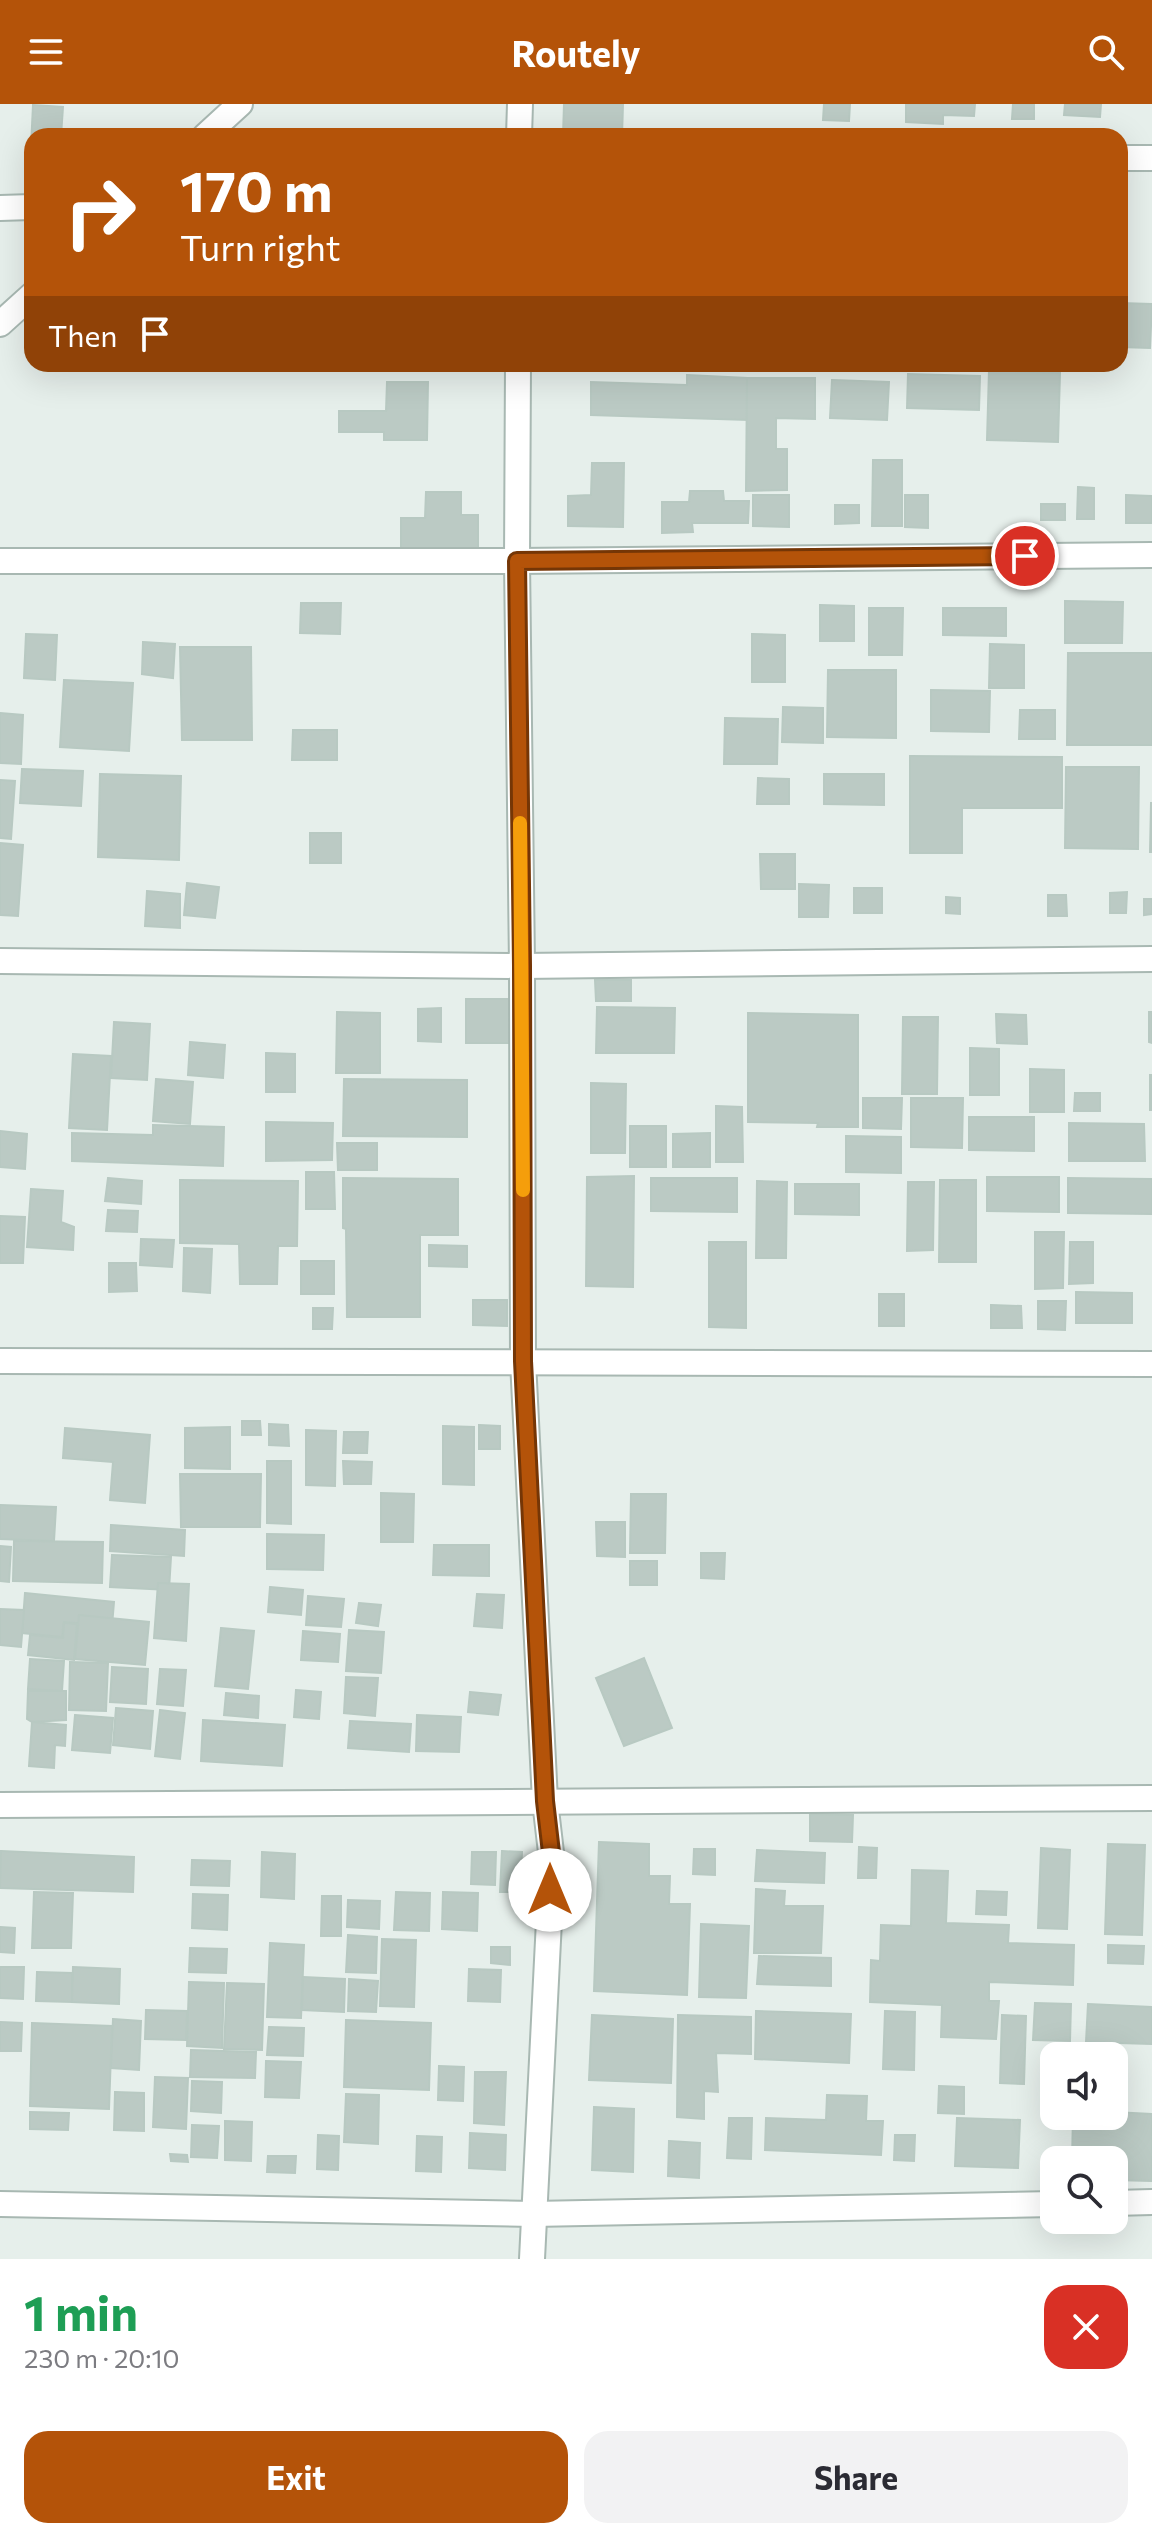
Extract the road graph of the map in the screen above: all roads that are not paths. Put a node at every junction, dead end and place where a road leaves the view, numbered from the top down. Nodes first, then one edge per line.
1 (240, 104) edge
2 (520, 104) edge
3 (214, 128) edge
4 (519, 128) edge
5 (1128, 158) edge
6 (1152, 158) edge
7 (24, 207) edge
8 (0, 208) edge
9 (24, 302) edge
10 (0, 324) edge
11 (518, 372) edge
12 (1152, 555) edge
13 (0, 561) edge
14 (517, 561) junction
15 (1152, 959) edge
16 (0, 961) edge
17 (522, 966) junction
18 (0, 1361) edge
19 (523, 1361) junction
20 (1152, 1364) edge
21 (1152, 1798) edge
22 (545, 1801) junction
23 (0, 1805) edge
24 (1152, 2202) edge
25 (1128, 2203) edge
26 (0, 2204) edge
27 (1040, 2204) edge
28 (533, 2214) junction
29 (532, 2259) edge

1 - 3 street
2 - 4 street
5 - 6 street
7 - 8 street
9 - 10 street
11 - 14 street
12 - 14 street
13 - 14 street
14 - 17 street
15 - 17 street
16 - 17 street
17 - 19 street
18 - 19 street
19 - 20 street
19 - 22 street
21 - 22 street
22 - 23 street
22 - 28 street
24 - 25 street
26 - 28 street
27 - 28 street
28 - 29 street

